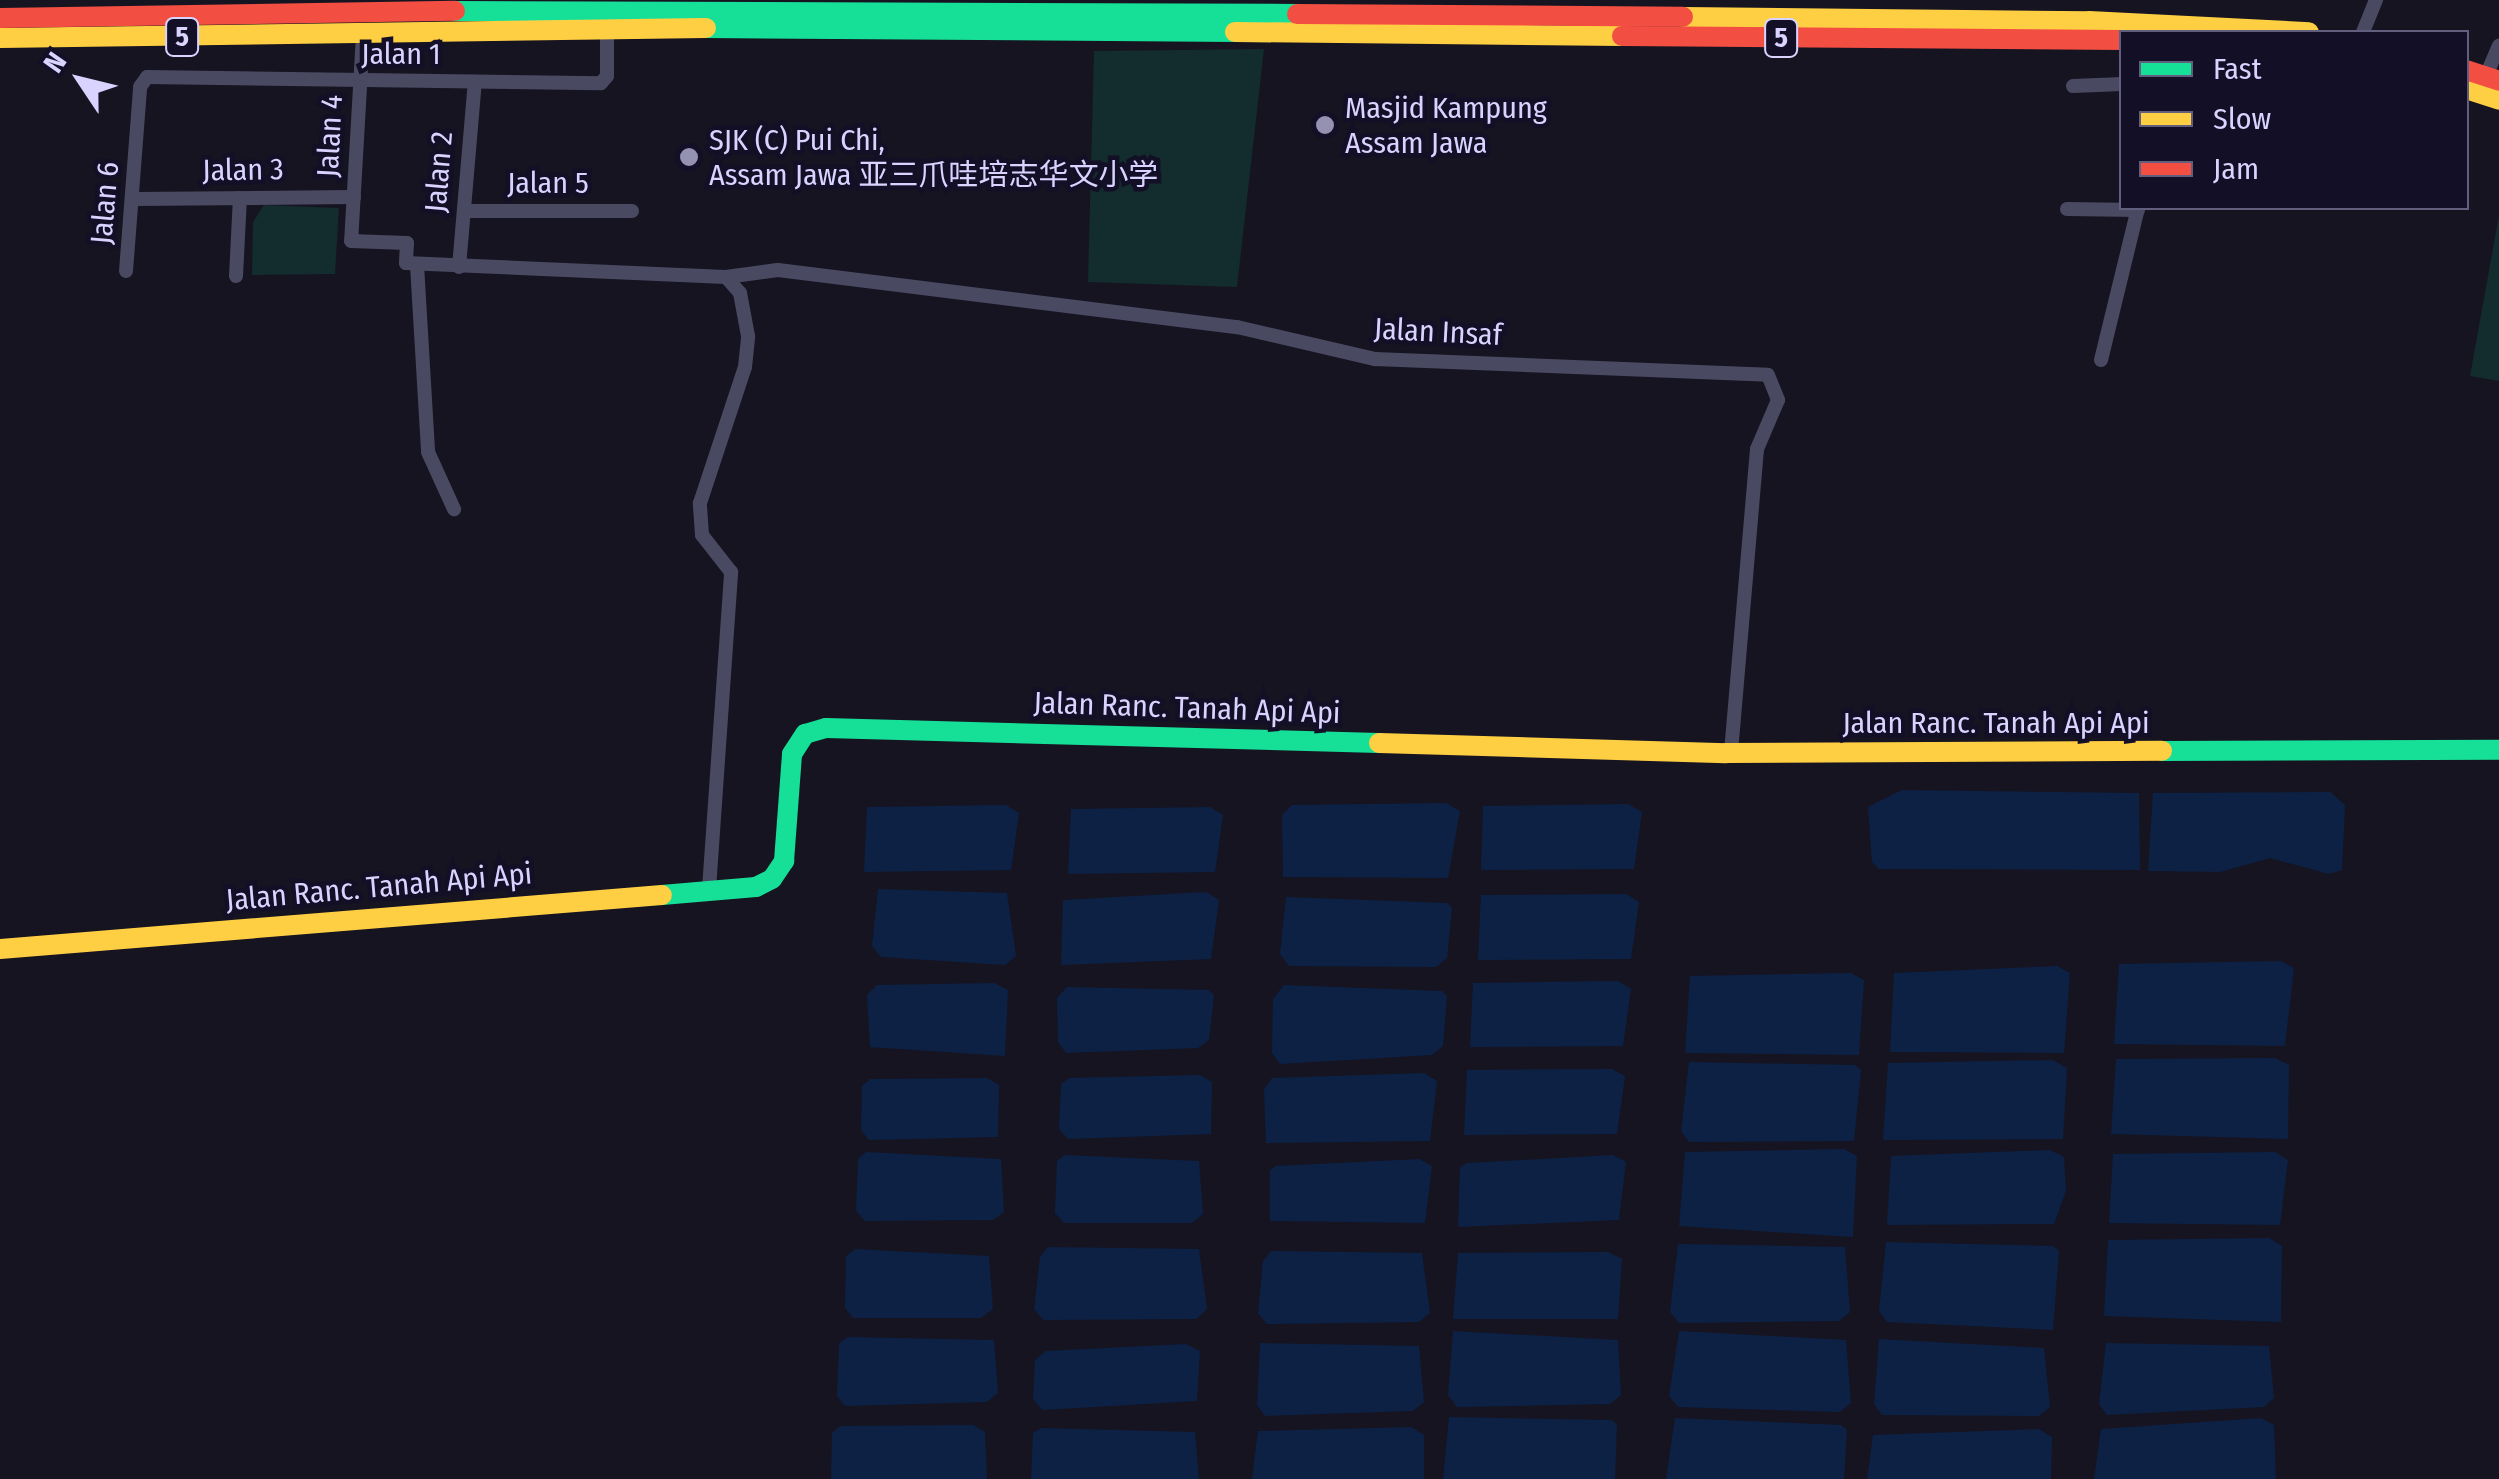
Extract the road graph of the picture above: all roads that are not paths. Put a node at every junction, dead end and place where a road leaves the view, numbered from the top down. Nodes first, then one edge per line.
1 (932, 0) edge
2 (2376, 0) edge
3 (761, 5) edge
4 (312, 6) edge
5 (1526, 9) edge
6 (2090, 10) edge
7 (976, 13) junction
8 (852, 14) edge
9 (0, 18) edge
10 (893, 18) edge
11 (606, 28) junction
12 (2179, 28) edge
13 (2244, 30) edge
14 (2364, 30) edge
15 (363, 35) junction
16 (0, 38) edge
17 (2119, 40) edge
18 (2499, 46) edge
19 (2484, 76) edge
20 (144, 79) joint
21 (360, 82) junction
22 (475, 82) junction
23 (2119, 84) edge
24 (2073, 86) dead end
25 (2469, 91) edge
26 (2499, 100) edge
27 (354, 197) junction
28 (240, 198) junction
29 (134, 199) junction
30 (2067, 209) dead end
31 (2119, 209) edge
32 (464, 210) junction
33 (2138, 210) edge
34 (632, 211) dead end
35 (417, 265) junction
36 (459, 267) junction
37 (126, 271) dead end
38 (236, 276) dead end
39 (726, 276) junction
40 (2101, 360) dead end
41 (454, 510) dead end
42 (2499, 750) edge
43 (1731, 752) junction
44 (709, 889) junction
45 (0, 949) edge

1 - 7 main road
2 - 14 street
3 - 4 main road, 5
3 - 8 main road, 5
4 - 9 main road, 5
5 - 6 main road, 5
5 - 7 main road, 5
6 - 12 main road, 5
7 - 10 main road, 5
8 - 10 main road, 5
8 - 11 main road, 5
10 - 17 main road, 5
11 - 15 main road, 5
11 - 22 street, Jalan 1
12 - 13 main road, 5
15 - 16 main road, 5
15 - 21 street, Jalan 4
18 - 19 street
20 - 21 street, Jalan 1
20 - 29 street, Jalan 6
21 - 22 street, Jalan 1
21 - 27 street, Jalan 4
22 - 32 street, Jalan 2
23 - 24 street
25 - 26 main road
27 - 28 street, Jalan 3
27 - 35 street, Jalan 4
28 - 29 street, Jalan 3
28 - 38 street
29 - 37 street, Jalan 6
30 - 31 street
32 - 34 street, Jalan 5
32 - 36 street, Jalan 2
33 - 40 street
35 - 36 street
35 - 41 street
36 - 39 street
39 - 43 street, Jalan Insaf
39 - 44 street
42 - 43 main road, Jalan Ranc. Tanah Api Api
43 - 44 main road, Jalan Ranc. Tanah Api Api
44 - 45 main road, Jalan Ranc. Tanah Api Api

